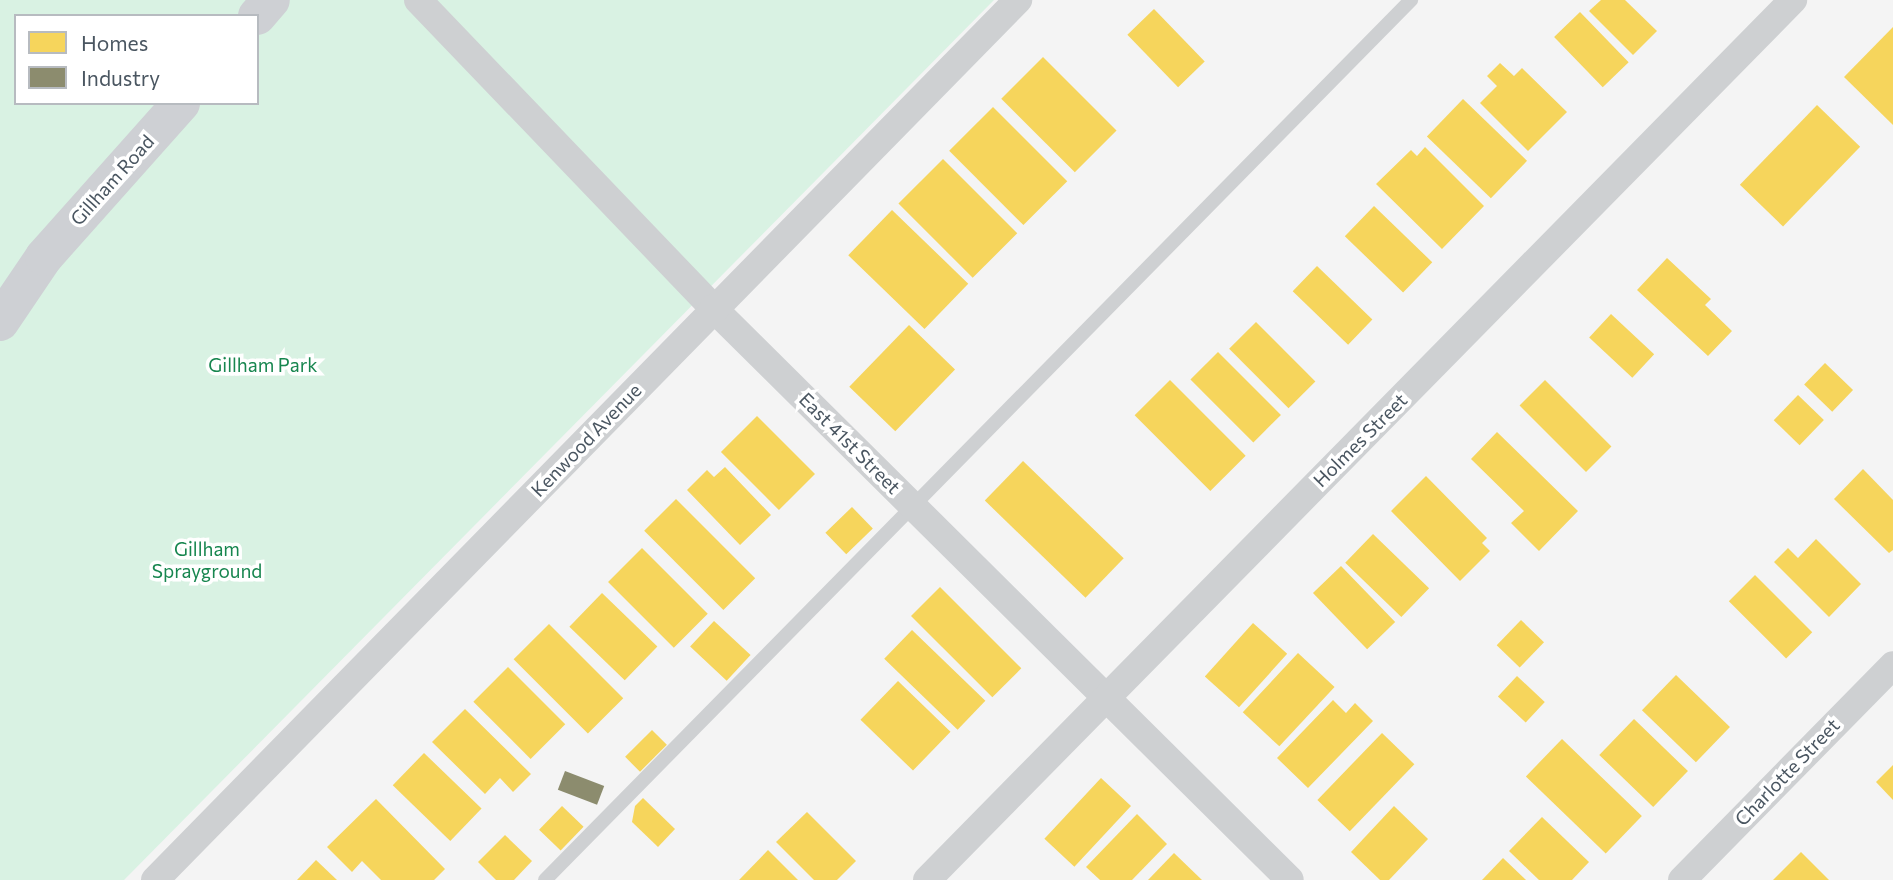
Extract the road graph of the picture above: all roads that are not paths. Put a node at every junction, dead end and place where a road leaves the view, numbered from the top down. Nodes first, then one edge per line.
1 (271, 0) edge
2 (418, 0) edge
3 (1018, 0) edge
4 (1411, 0) edge
5 (1793, 0) edge
6 (259, 14) edge
7 (179, 105) edge
8 (44, 257) junction
9 (0, 294) edge
10 (713, 308) junction
11 (0, 322) edge
12 (913, 506) junction
13 (1893, 665) edge
14 (1105, 699) junction
15 (155, 880) edge
16 (545, 880) edge
17 (927, 880) edge
18 (1290, 880) edge
19 (1682, 880) edge

1 - 6 main road
2 - 10 street, East 41st Street
3 - 10 street, Kenwood Avenue
4 - 12 lane
5 - 14 street, Holmes Street
7 - 8 main road, Gillham Road
8 - 9 main road, Gillham Road
8 - 11 main road, Gillham Road
10 - 12 street, East 41st Street
10 - 15 street, Kenwood Avenue
12 - 14 street, East 41st Street
12 - 16 lane
13 - 19 street, Charlotte Street
14 - 17 street, Holmes Street
14 - 18 street, East 41st Street

